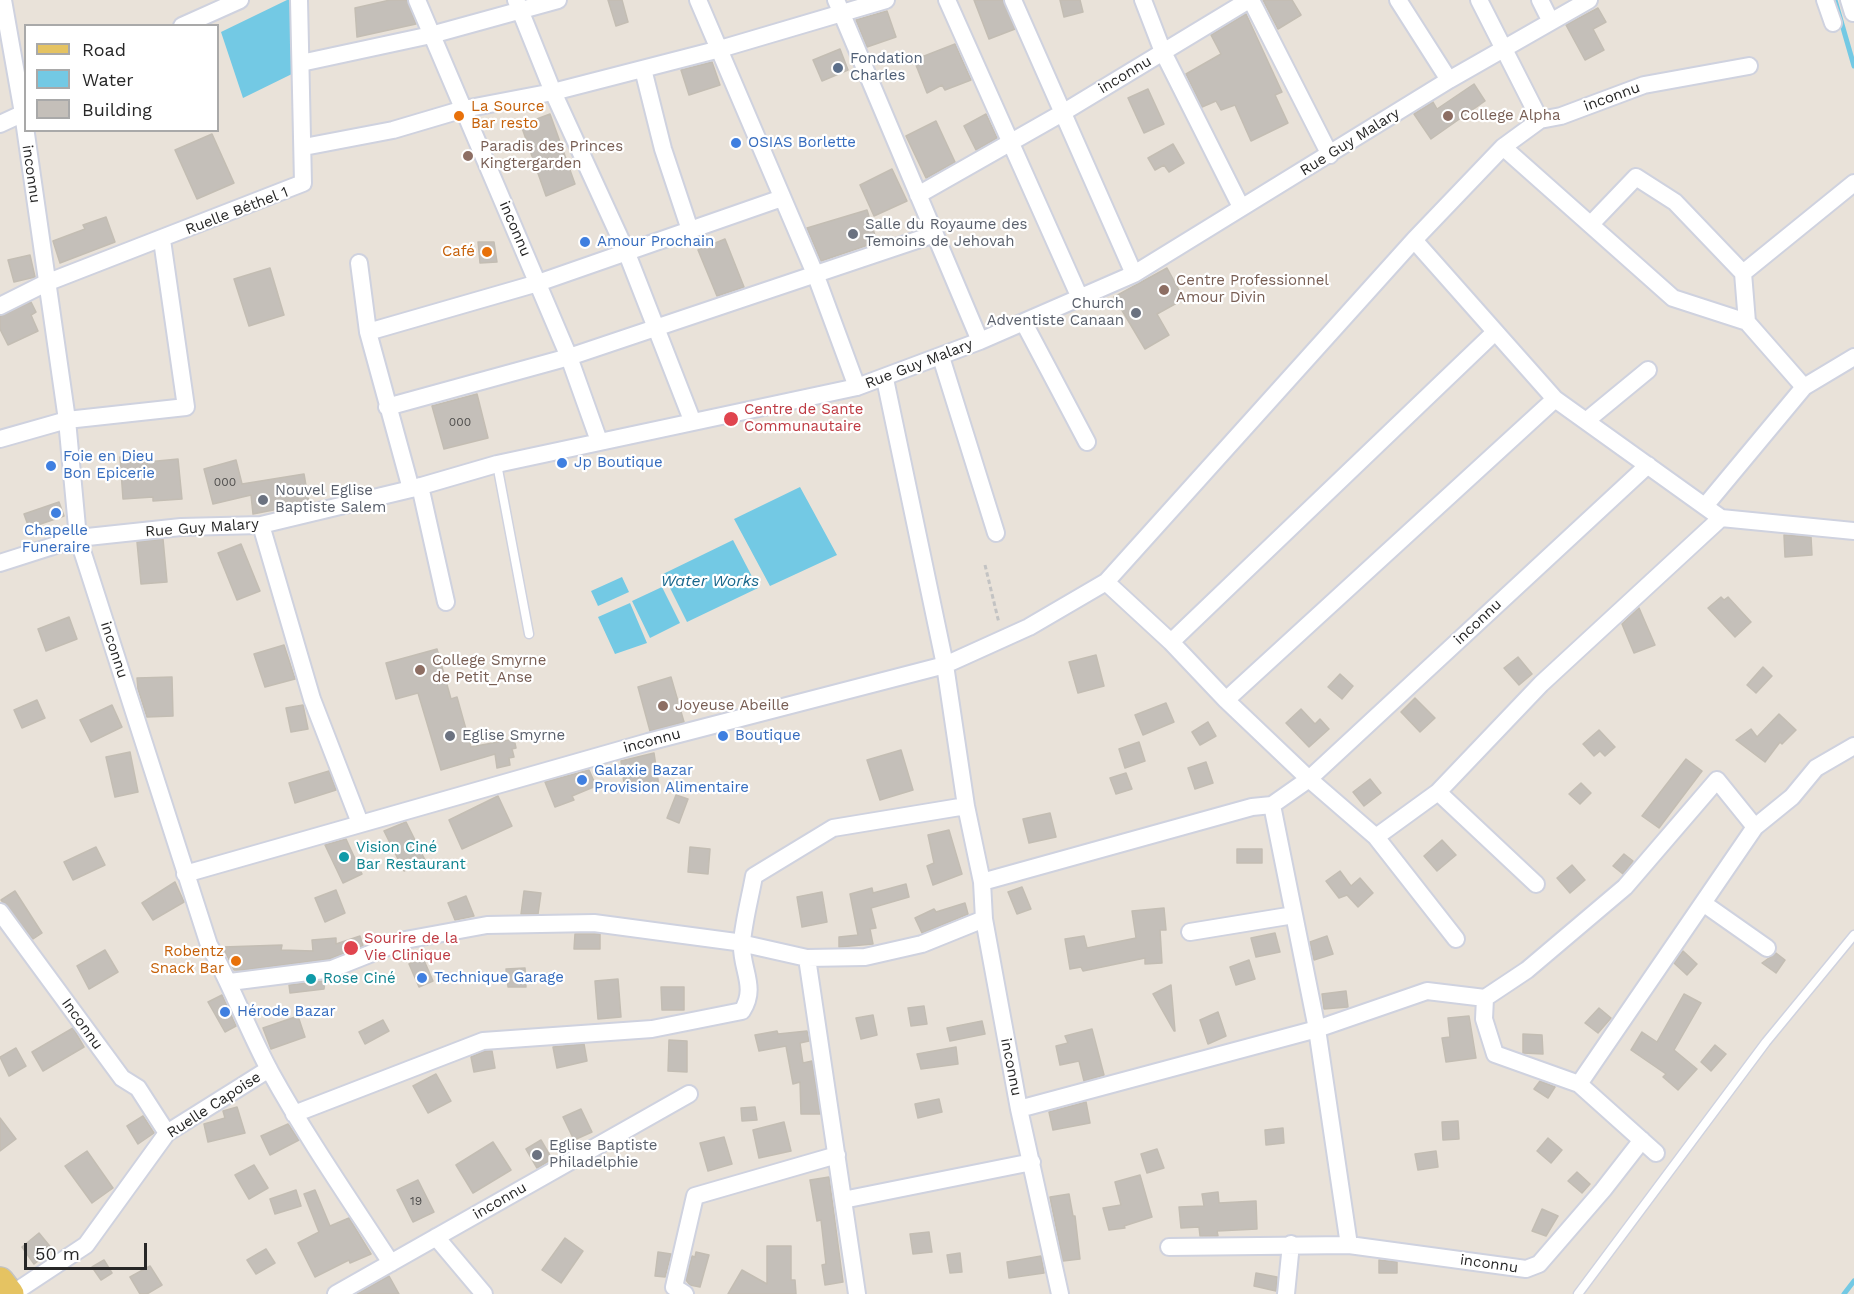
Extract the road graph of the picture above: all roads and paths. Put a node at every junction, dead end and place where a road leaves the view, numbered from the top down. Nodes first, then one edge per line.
1 (3, 0) edge
2 (240, 0) edge
3 (299, 0) edge
4 (417, 0) edge
5 (558, 0) edge
6 (698, 0) edge
7 (885, 0) edge
8 (947, 0) edge
9 (1013, 0) edge
10 (1143, 0) edge
11 (1250, 0) edge
12 (1398, 0) edge
13 (1479, 0) edge
14 (1540, 0) edge
15 (1589, 0) edge
16 (1825, 0) edge
17 (518, 5) edge
18 (839, 6) edge
19 (1550, 20) junction
20 (1833, 22) dead end
21 (186, 24) edge
22 (431, 35) junction
23 (1504, 47) junction
24 (720, 49) junction
25 (1163, 52) junction
26 (301, 63) junction
27 (1749, 66) dead end
28 (643, 69) junction
29 (1449, 80) junction
30 (553, 92) junction
31 (464, 109) junction
32 (24, 112) edge
33 (1064, 112) junction
34 (1540, 120) junction
35 (0, 124) edge
36 (27, 132) edge
37 (1010, 143) junction
38 (304, 147) junction
39 (1503, 147) junction
40 (1330, 155) junction
41 (1854, 183) edge
42 (918, 195) junction
43 (782, 198) junction
44 (1241, 207) junction
45 (1591, 224) junction
46 (690, 230) junction
47 (934, 234) junction
48 (162, 240) junction
49 (1414, 240) junction
50 (626, 251) junction
51 (359, 263) dead end
52 (1743, 273) junction
53 (1134, 274) junction
54 (816, 276) junction
55 (46, 283) junction
56 (538, 283) junction
57 (1080, 298) junction
58 (0, 306) edge
59 (1747, 322) junction
60 (1024, 323) junction
61 (656, 330) junction
62 (368, 332) junction
63 (1495, 332) junction
64 (980, 341) junction
65 (569, 357) junction
66 (941, 357) junction
67 (1854, 357) edge
68 (1648, 370) dead end
69 (885, 378) junction
70 (857, 387) junction
71 (1804, 387) junction
72 (1555, 399) junction
73 (387, 407) junction
74 (67, 420) junction
75 (692, 420) junction
76 (1586, 421) junction
77 (0, 439) edge
78 (599, 441) junction
79 (1087, 442) dead end
80 (497, 464) junction
81 (1648, 465) junction
82 (416, 488) junction
83 (1705, 506) junction
84 (1721, 518) junction
85 (261, 525) junction
86 (1854, 531) edge
87 (996, 533) dead end
88 (78, 538) junction
89 (0, 562) edge
90 (985, 565) dead end
91 (1106, 582) junction
92 (446, 602) dead end
93 (529, 634) dead end
94 (1003, 639) junction
95 (1171, 642) junction
96 (945, 665) junction
97 (1226, 700) junction
98 (1854, 746) edge
99 (1309, 779) junction
100 (1438, 792) junction
101 (1272, 805) junction
102 (966, 806) junction
103 (360, 823) junction
104 (1755, 827) junction
105 (1376, 837) junction
106 (185, 874) junction
107 (982, 882) junction
108 (1536, 884) dead end
109 (1703, 903) junction
110 (0, 912) edge
111 (1294, 915) junction
112 (984, 919) junction
113 (1190, 932) dead end
114 (1854, 935) edge
115 (1456, 939) dead end
116 (742, 944) junction
117 (1767, 948) dead end
118 (807, 958) junction
119 (230, 982) junction
120 (1485, 998) junction
121 (1317, 1029) junction
122 (269, 1069) junction
123 (1579, 1084) junction
124 (689, 1094) dead end
125 (1019, 1109) junction
126 (294, 1114) junction
127 (167, 1132) junction
128 (1642, 1140) junction
129 (1656, 1153) dead end
130 (837, 1155) junction
131 (1032, 1162) junction
132 (843, 1200) junction
133 (436, 1237) junction
134 (1291, 1244) junction
135 (1349, 1245) junction
136 (1169, 1247) dead end
137 (391, 1263) junction
138 (0, 1281) edge
139 (11, 1294) edge
140 (336, 1294) edge
141 (484, 1294) edge
142 (685, 1294) edge
143 (857, 1294) edge
144 (1060, 1294) edge
145 (1286, 1294) edge
146 (1578, 1294) edge

1 - 32 street, inconnu
2 - 21 street
3 - 26 street, Ruelle Béthel 1
4 - 22 street, inconnu
5 - 17 street
6 - 24 street
7 - 18 street
8 - 37 street
9 - 33 street
10 - 25 street
11 - 25 street, inconnu
11 - 40 street
12 - 29 street
13 - 23 street
14 - 19 street
15 - 19 street, Rue Guy Malary
16 - 20 street
17 - 22 street
17 - 30 street
18 - 24 street
18 - 42 street
19 - 23 street, Rue Guy Malary
22 - 26 street
22 - 31 street, inconnu
23 - 29 street, Rue Guy Malary
23 - 34 street
24 - 28 street
24 - 43 street
25 - 33 street, inconnu
25 - 44 street
26 - 38 street, Ruelle Béthel 1
27 - 34 street, inconnu
28 - 30 street
28 - 46 street
29 - 40 street, Rue Guy Malary
30 - 31 street
30 - 50 street
31 - 38 street
31 - 56 street, inconnu
32 - 35 street
33 - 37 street, inconnu
33 - 53 street
34 - 39 street, inconnu
36 - 55 street, inconnu
37 - 42 street, inconnu
37 - 57 street
38 - 48 street, Ruelle Béthel 1
39 - 45 street
39 - 49 street, inconnu
40 - 44 street, Rue Guy Malary
41 - 52 street
42 - 47 street
43 - 46 street
43 - 54 street
44 - 53 street, Rue Guy Malary
45 - 52 street
45 - 59 street
46 - 50 street
47 - 54 street
47 - 64 street
48 - 55 street, Ruelle Béthel 1
48 - 74 street
49 - 63 street
49 - 91 street, inconnu
50 - 56 street
50 - 61 street
51 - 62 street
52 - 59 street
53 - 57 street, Rue Guy Malary
54 - 61 street
54 - 70 street
55 - 58 street, Ruelle Béthel 1
55 - 74 street, inconnu
56 - 62 street
56 - 65 street, inconnu
57 - 60 street, Rue Guy Malary
59 - 71 street
60 - 64 street, Rue Guy Malary
60 - 79 street
61 - 65 street
61 - 75 street
62 - 73 street
63 - 72 street
63 - 95 street
64 - 66 street, Rue Guy Malary
65 - 73 street
65 - 78 street, inconnu
66 - 69 street, Rue Guy Malary
66 - 87 street
67 - 71 street
68 - 76 street
69 - 70 street, Rue Guy Malary
69 - 96 street, inconnu
70 - 75 street, Rue Guy Malary
71 - 83 street
72 - 76 street
72 - 97 street
73 - 82 street
74 - 77 street
74 - 88 street, inconnu
75 - 78 street, Rue Guy Malary
76 - 81 street
78 - 80 street, Rue Guy Malary
80 - 82 street, Rue Guy Malary
80 - 93 lane
81 - 83 street
81 - 99 street, inconnu
82 - 85 street, Rue Guy Malary
82 - 92 street
83 - 84 street
84 - 86 street
84 - 100 street
85 - 88 street, Rue Guy Malary
85 - 103 street
88 - 89 street, Rue Guy Malary
88 - 106 street, inconnu
90 - 94 path
91 - 94 street, inconnu
91 - 95 street
94 - 96 street, inconnu
95 - 97 street
96 - 102 street, inconnu
96 - 103 street, inconnu
97 - 99 street
98 - 104 street
99 - 101 street, inconnu
99 - 105 street
100 - 105 street
100 - 108 street
101 - 107 street, inconnu
101 - 111 street
102 - 107 street, inconnu
102 - 116 street
103 - 106 street, inconnu
104 - 109 street
104 - 120 street
105 - 115 street
106 - 119 street, inconnu
107 - 112 street, inconnu
109 - 117 street
109 - 123 street
110 - 127 street, Inconnu
111 - 113 street
111 - 121 street
112 - 118 street
112 - 125 street, inconnu
114 - 146 lane
116 - 118 street
116 - 119 street
116 - 126 street
118 - 130 street
119 - 122 street, inconnu
120 - 121 street, inconnu
120 - 123 street
121 - 125 street, inconnu
121 - 135 street
122 - 126 street, inconnu
122 - 127 street, Ruelle Capoise
123 - 128 street
124 - 133 street, inconnu
125 - 131 street, inconnu
126 - 137 street, inconnu
127 - 139 street, Ruelle Capoise
128 - 129 street
128 - 135 street, inconnu
130 - 132 street
130 - 142 street
131 - 132 street
131 - 144 street, inconnu
132 - 143 street
133 - 137 street, inconnu
133 - 141 street
134 - 135 street, inconnu
134 - 136 street, inconnu
134 - 145 street
137 - 140 street, inconnu
138 - 139 main road

